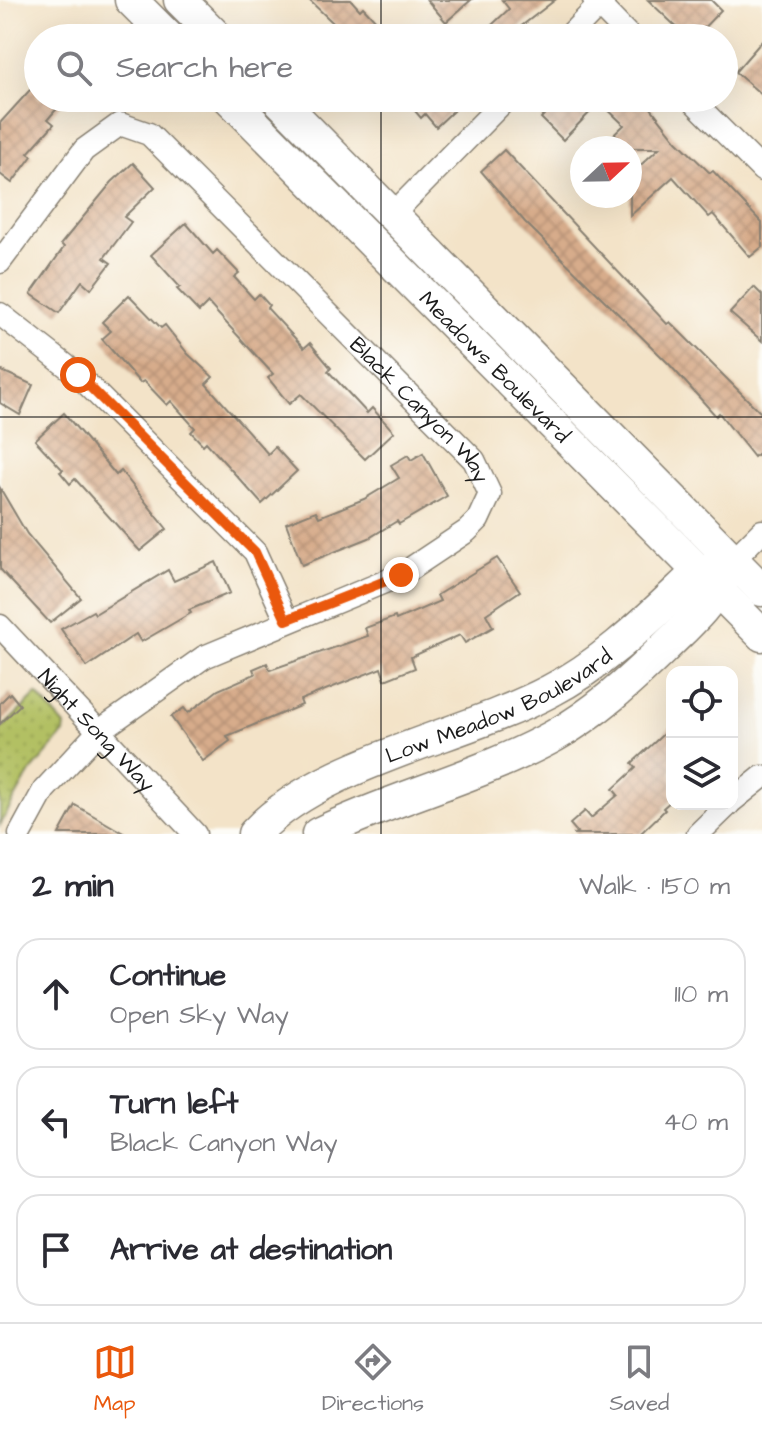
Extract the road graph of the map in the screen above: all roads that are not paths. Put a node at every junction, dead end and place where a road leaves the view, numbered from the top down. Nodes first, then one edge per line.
1 (131, 0) edge
2 (180, 0) edge
3 (599, 2) edge
4 (155, 24) edge
5 (204, 24) edge
6 (579, 24) edge
7 (619, 24) edge
8 (243, 112) edge
9 (291, 112) edge
10 (493, 112) edge
11 (704, 112) edge
12 (762, 170) edge
13 (392, 215) junction
14 (0, 262) edge
15 (0, 314) edge
16 (762, 531) edge
17 (732, 561) junction
18 (707, 583) junction
19 (762, 590) edge
20 (286, 620) junction
21 (0, 626) edge
22 (762, 635) edge
23 (98, 732) junction
24 (762, 777) edge
25 (738, 797) edge
26 (724, 810) edge
27 (20, 834) edge
28 (195, 834) edge
29 (254, 834) edge
30 (318, 834) edge
31 (698, 834) edge

1 - 4 main road
2 - 5 main road
3 - 6 street
3 - 7 street
8 - 18 main road, Meadows Boulevard
9 - 13 main road, Meadows Boulevard
10 - 13 street
11 - 12 street
13 - 17 main road, Meadows Boulevard
14 - 20 street, Black Canyon Way
15 - 20 street
16 - 17 street, Low Meadow Boulevard
17 - 18 main road, Low Meadow Boulevard
17 - 19 main road, Meadows Boulevard
18 - 22 main road, Meadows Boulevard
18 - 29 main road, Low Meadow Boulevard
18 - 30 main road, Low Meadow Boulevard
20 - 23 street, Black Canyon Way
21 - 23 street, Night Song Way
23 - 27 street, Black Canyon Way
23 - 28 street, Night Song Way
24 - 25 street
26 - 31 street

